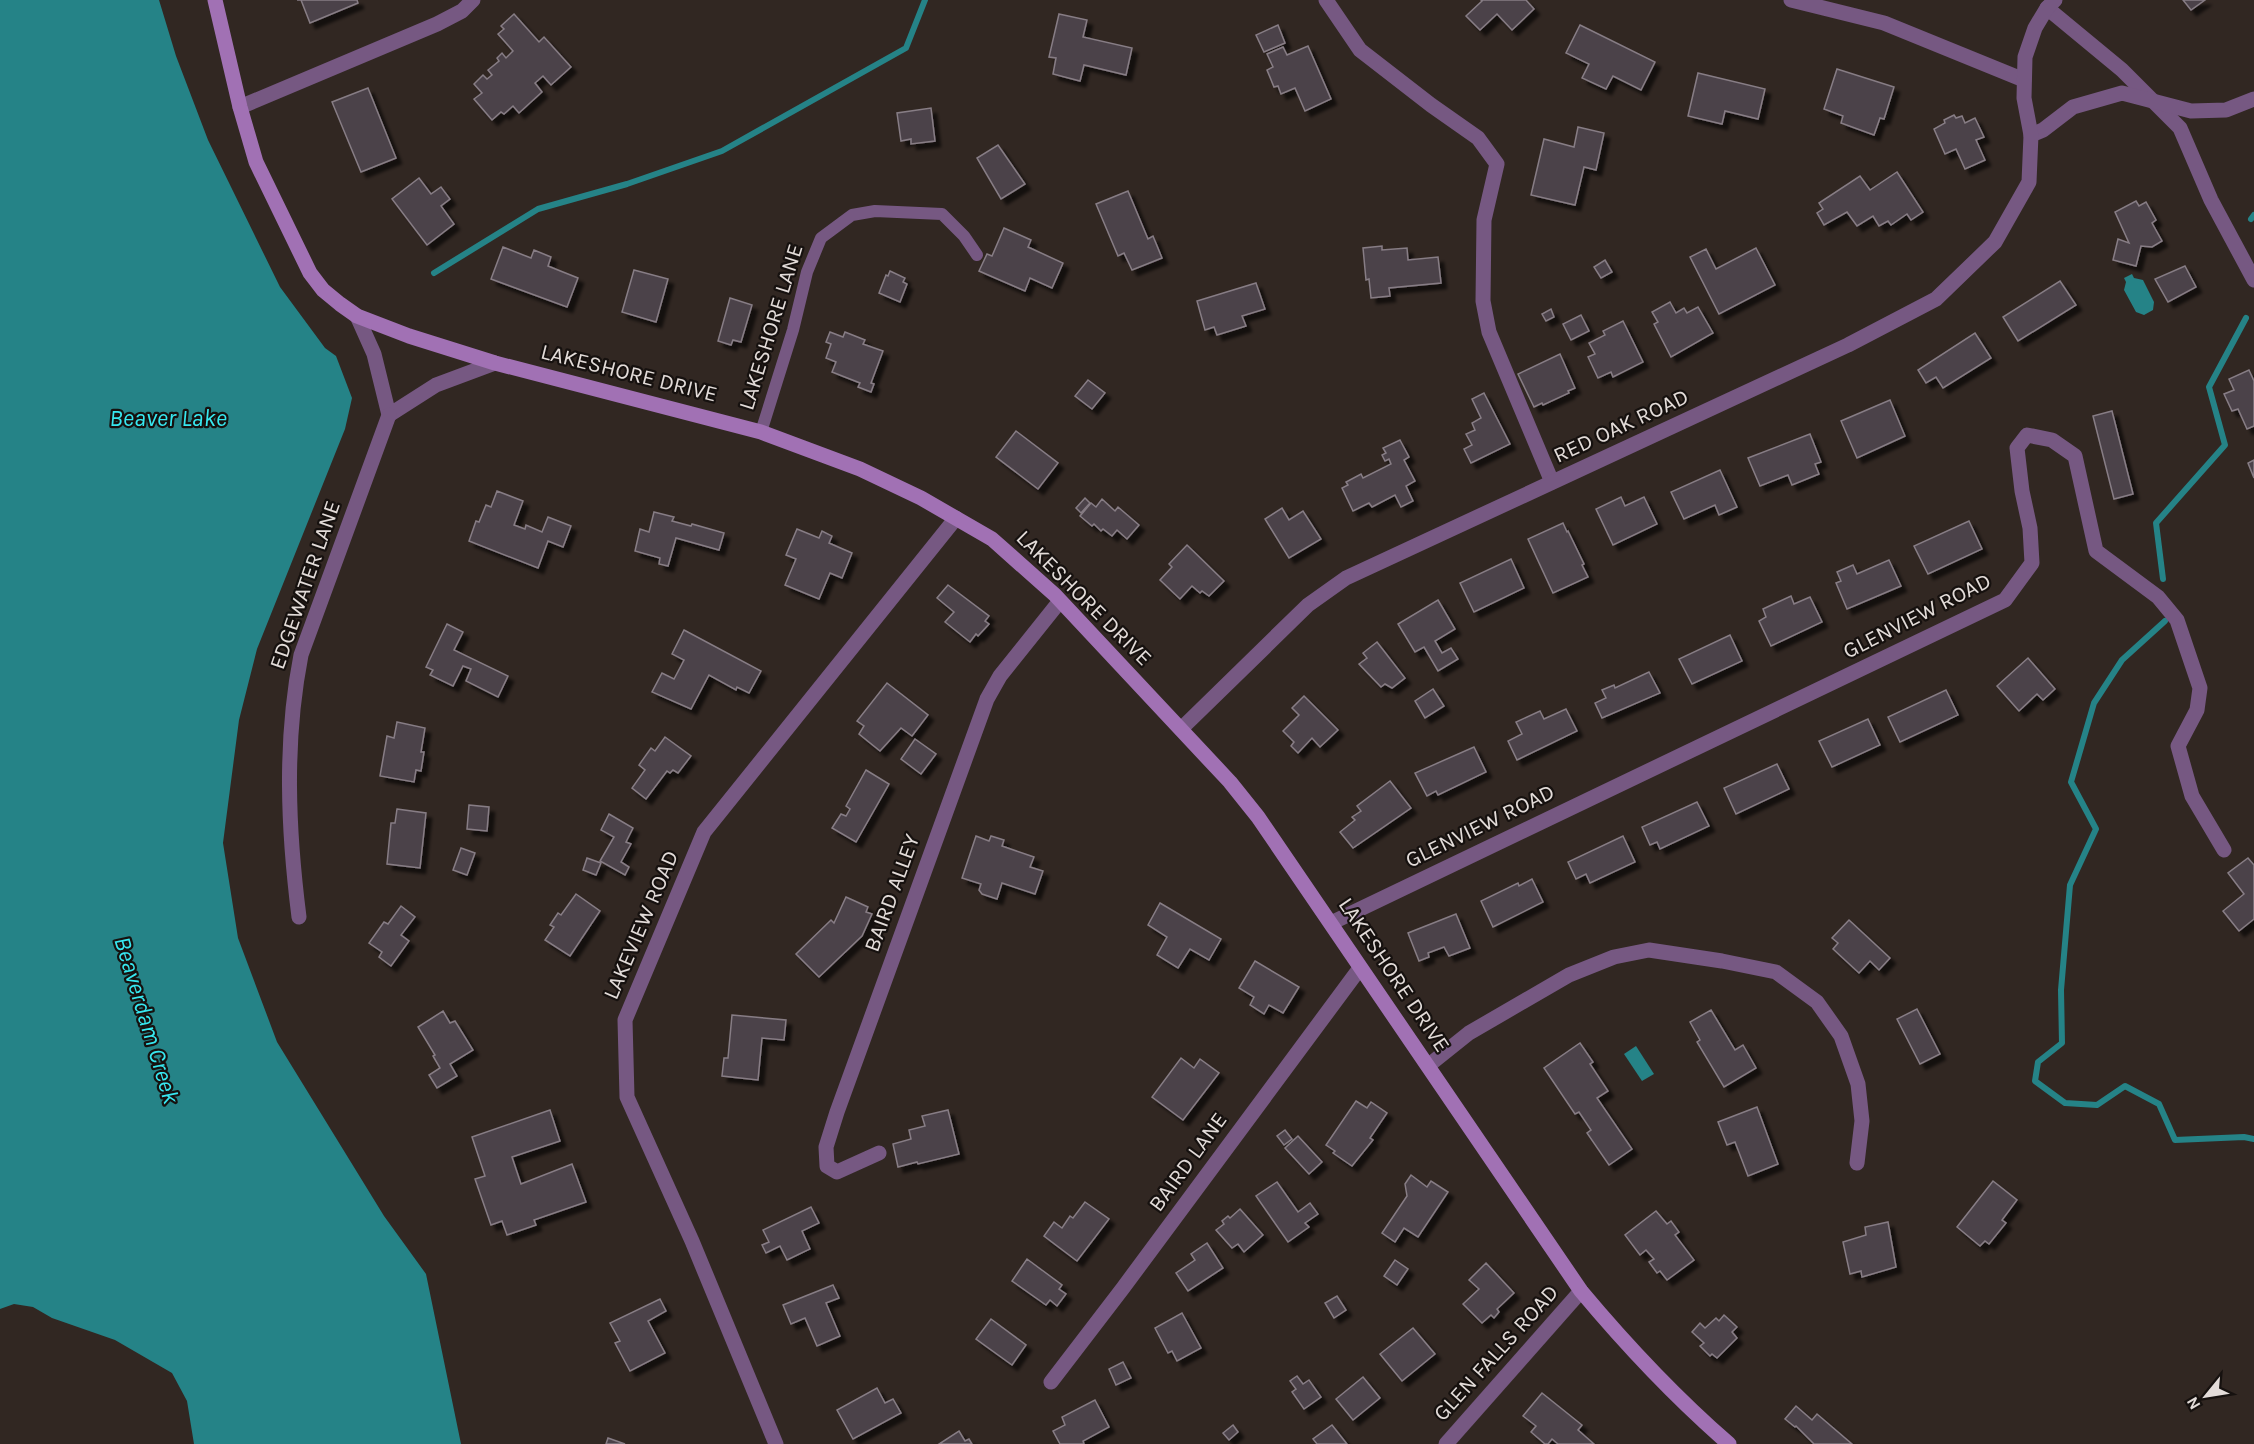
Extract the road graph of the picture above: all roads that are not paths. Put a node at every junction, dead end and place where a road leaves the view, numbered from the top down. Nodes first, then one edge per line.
1 (215, 0) edge
2 (473, 0) edge
3 (1326, 0) edge
4 (1791, 0) edge
5 (1813, 3) edge
6 (2051, 4) edge
7 (2024, 80) junction
8 (2254, 99) edge
9 (2156, 103) junction
10 (240, 107) junction
11 (2031, 135) junction
12 (977, 255) dead end
13 (2254, 280) edge
14 (357, 316) junction
15 (495, 363) junction
16 (389, 415) junction
17 (761, 432) junction
18 (1552, 482) junction
19 (956, 518) junction
20 (1060, 601) junction
21 (1181, 729) junction
22 (2224, 850) dead end
23 (299, 917) dead end
24 (1331, 924) junction
25 (1360, 968) junction
26 (1428, 1065) junction
27 (879, 1153) dead end
28 (1857, 1163) dead end
29 (1581, 1291) junction
30 (1051, 1382) dead end
31 (776, 1444) edge
32 (1446, 1444) edge
33 (1729, 1444) edge

1 - 10 street, LAKESHORE DRIVE
2 - 10 street
3 - 18 street
4 - 5 street
5 - 7 street
6 - 7 street, RED OAK ROAD
6 - 9 street
7 - 11 street, RED OAK ROAD
8 - 9 street
9 - 11 street
9 - 13 street
10 - 14 street, LAKESHORE DRIVE
11 - 18 street, RED OAK ROAD
12 - 17 lane, LAKESHORE LANE
14 - 15 street, LAKESHORE DRIVE
14 - 16 street
15 - 16 street
15 - 17 street, LAKESHORE DRIVE
16 - 23 street, EDGEWATER LANE
17 - 19 street, LAKESHORE DRIVE
18 - 21 street, RED OAK ROAD
19 - 20 street, LAKESHORE DRIVE
19 - 31 street, LAKEVIEW ROAD
20 - 21 street, LAKESHORE DRIVE
20 - 27 street, BAIRD ALLEY
21 - 24 street, LAKESHORE DRIVE
22 - 24 street, GLENVIEW ROAD
24 - 25 street, LAKESHORE DRIVE
25 - 26 street, LAKESHORE DRIVE
25 - 30 street, BAIRD LANE
26 - 28 street
26 - 29 street, LAKESHORE DRIVE
29 - 32 street, GLEN FALLS ROAD
29 - 33 street, LAKESHORE DRIVE

